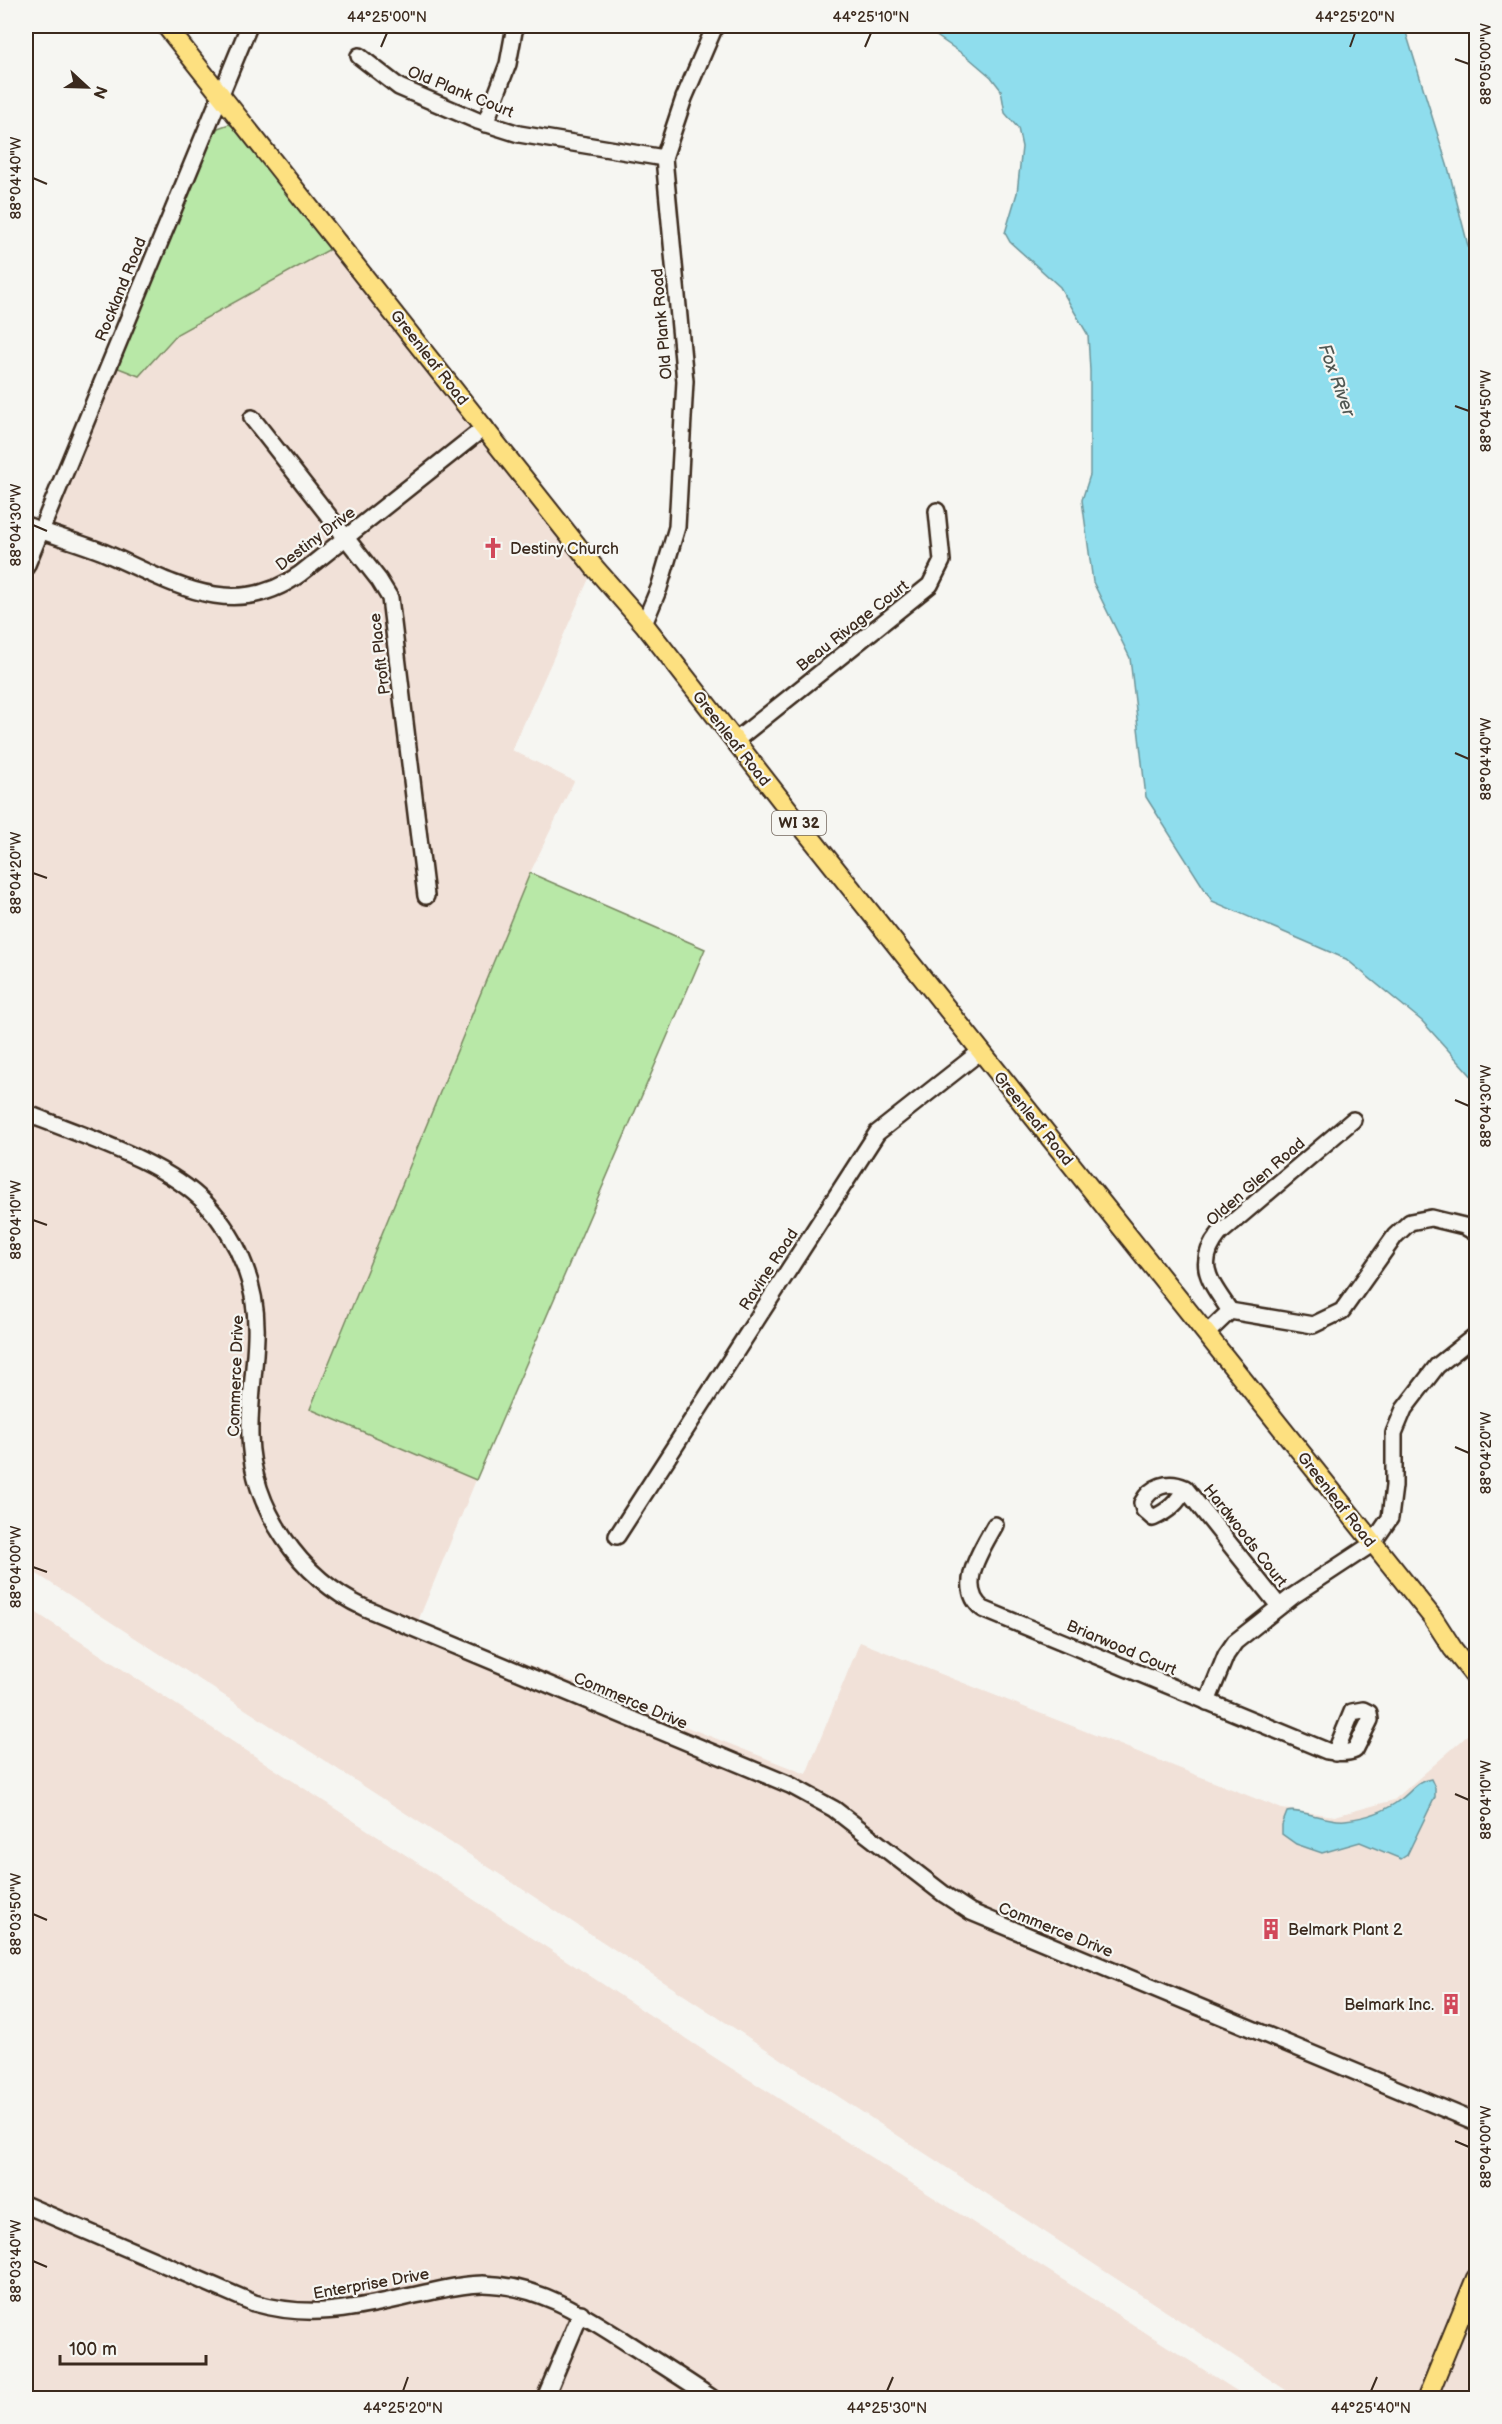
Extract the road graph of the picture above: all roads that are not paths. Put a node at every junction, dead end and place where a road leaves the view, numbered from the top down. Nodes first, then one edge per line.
1 (166, 26) edge
2 (249, 26) edge
3 (515, 26) edge
4 (715, 26) edge
5 (359, 56) dead end
6 (220, 93) junction
7 (485, 124) junction
8 (664, 158) junction
9 (252, 418) dead end
10 (485, 427) junction
11 (937, 511) dead end
12 (26, 525) edge
13 (41, 531) junction
14 (346, 538) junction
15 (26, 567) edge
16 (644, 624) junction
17 (735, 741) junction
18 (426, 896) dead end
19 (981, 1051) junction
20 (26, 1113) edge
21 (1353, 1120) dead end
22 (1476, 1233) edge
23 (1230, 1311) junction
24 (1206, 1334) junction
25 (1476, 1335) edge
26 (1185, 1488) dead end
27 (995, 1525) dead end
28 (617, 1536) dead end
29 (1372, 1544) junction
30 (1279, 1606) junction
31 (1433, 1618) junction
32 (1476, 1660) edge
33 (1476, 1678) edge
34 (1207, 1702) junction
35 (1335, 1753) dead end
36 (1476, 2122) edge
37 (26, 2205) edge
38 (1476, 2278) edge
39 (581, 2313) junction
40 (545, 2398) edge
41 (712, 2398) edge
42 (1427, 2398) edge

1 - 6 main road, Greenleaf Road / WI 32
2 - 6 street, Rockland Road
3 - 7 street
4 - 8 street, Old Plank Road
5 - 7 street, Old Plank Court
6 - 10 main road, Greenleaf Road / WI 32
6 - 13 street, Rockland Road
7 - 8 street, Old Plank Court
8 - 16 street, Old Plank Road
9 - 14 street, Profit Place
10 - 14 street, Destiny Drive
10 - 16 main road, Greenleaf Road / WI 32
11 - 17 street, Beau Rivage Court
12 - 13 street, Destiny Drive
13 - 14 street, Destiny Drive
13 - 15 street, Rockland Road
14 - 18 street, Profit Place
16 - 17 main road, Greenleaf Road / WI 32
17 - 19 main road, Greenleaf Road / WI 32
19 - 24 main road, Greenleaf Road / WI 32
19 - 28 street, Ravine Road
20 - 36 street, Commerce Drive
21 - 23 street, Olden Glen Road
22 - 23 street
23 - 24 street
24 - 29 main road, Greenleaf Road / WI 32
25 - 29 street
26 - 30 street, Hardwoods Court
27 - 34 street, Briarwood Court
29 - 30 street
29 - 31 main road, Greenleaf Road / WI 32
30 - 34 street
31 - 32 main road, Greenleaf Road / WI 32
31 - 33 main road, Greenleaf Road / WI 32
34 - 35 street, Briarwood Court
37 - 39 street, Enterprise Drive
38 - 42 main road
39 - 40 street
39 - 41 street, Enterprise Drive

